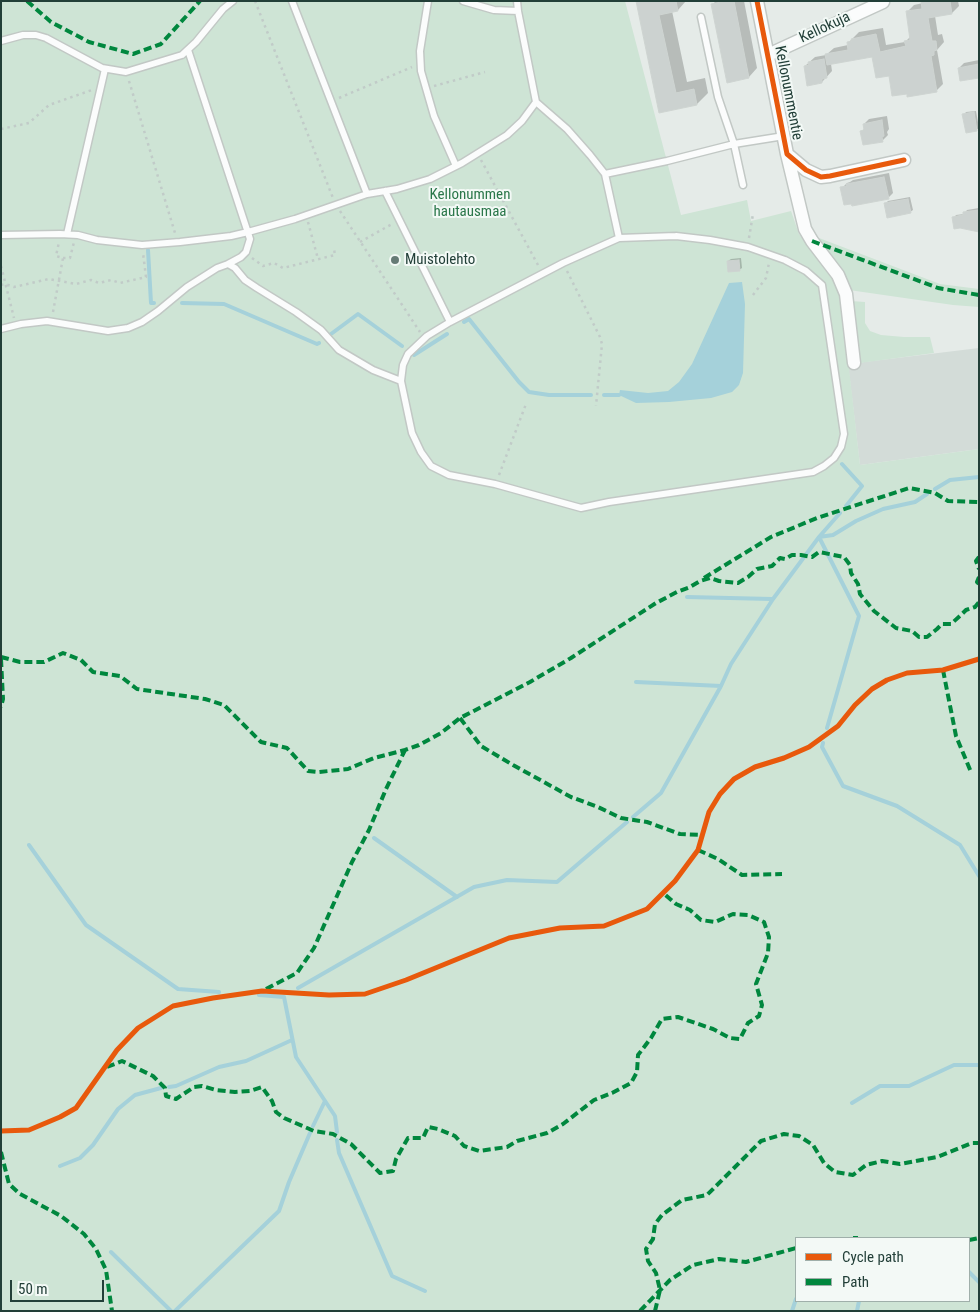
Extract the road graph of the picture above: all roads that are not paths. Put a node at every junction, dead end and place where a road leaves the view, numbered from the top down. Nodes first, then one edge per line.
1 (233, 1) edge
2 (292, 1) edge
3 (428, 1) edge
4 (463, 1) edge
5 (517, 1) edge
6 (757, 1) edge
7 (883, 2) edge
8 (518, 10) junction
9 (701, 17) dead end
10 (1, 41) edge
11 (188, 50) junction
12 (768, 55) junction
13 (105, 68) junction
14 (536, 102) junction
15 (784, 136) junction
16 (734, 144) junction
17 (787, 154) junction
18 (904, 160) dead end
19 (456, 166) junction
20 (605, 174) junction
21 (743, 185) dead end
22 (385, 191) junction
23 (367, 194) junction
24 (248, 232) junction
25 (64, 234) junction
26 (1, 235) edge
27 (619, 238) junction
28 (228, 264) junction
29 (450, 322) junction
30 (1, 329) edge
31 (854, 363) dead end
32 (401, 381) junction

1 - 11 lane
2 - 23 lane
3 - 19 lane
4 - 8 lane
5 - 8 lane
6 - 12 street, Kellonummentie
7 - 12 street, Kellokuja
8 - 14 lane
9 - 16 lane
10 - 13 lane
11 - 13 lane
11 - 24 lane
12 - 15 street, Kellonummentie
13 - 25 lane
14 - 19 lane
14 - 20 lane
15 - 16 lane
15 - 17 street, Kellonummentie
16 - 20 lane
16 - 21 lane
17 - 18 street, Kellonummentie
17 - 31 street, Kellonummentie
19 - 22 lane
20 - 27 lane
22 - 23 lane
22 - 29 lane
23 - 24 lane
24 - 25 lane
24 - 28 lane
25 - 26 lane
27 - 29 lane
27 - 32 lane
28 - 30 lane
28 - 32 lane
29 - 32 lane

